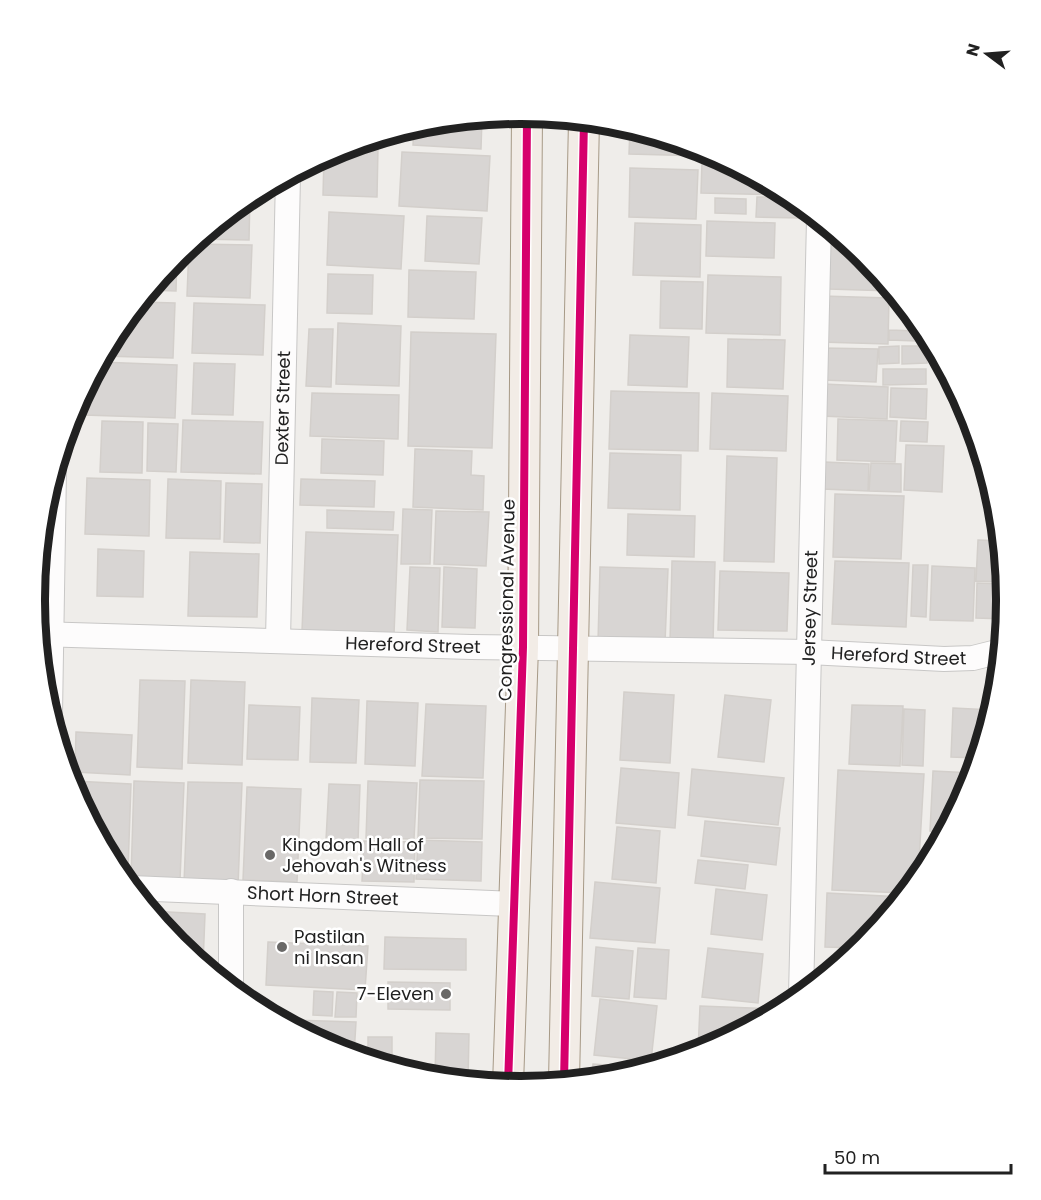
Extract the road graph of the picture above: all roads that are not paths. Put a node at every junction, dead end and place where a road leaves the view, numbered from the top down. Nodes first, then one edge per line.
1 (527, 124) edge
2 (584, 129) edge
3 (288, 186) edge
4 (819, 230) edge
5 (51, 526) edge
6 (46, 621) edge
7 (46, 634) edge
8 (278, 640) junction
9 (523, 647) junction
10 (574, 647) junction
11 (809, 652) junction
12 (993, 653) edge
13 (143, 888) edge
14 (231, 891) junction
15 (513, 904) junction
16 (231, 977) edge
17 (801, 983) edge
18 (564, 1073) edge
19 (508, 1075) edge

1 - 9 main road, Congressional Avenue
2 - 10 main road
3 - 8 street, Dexter Street
4 - 11 street, Jersey Street
5 - 6 street
7 - 8 street, Hereford Street
8 - 9 street, Hereford Street
9 - 10 street, Hereford Street
9 - 15 main road, Congressional Avenue
10 - 11 street, Hereford Street
10 - 18 main road
11 - 12 street, Hereford Street
11 - 17 street, Jersey Street
13 - 14 street, Short Horn Street
14 - 15 street, Short Horn Street
14 - 16 street
15 - 19 main road, Congressional Avenue

